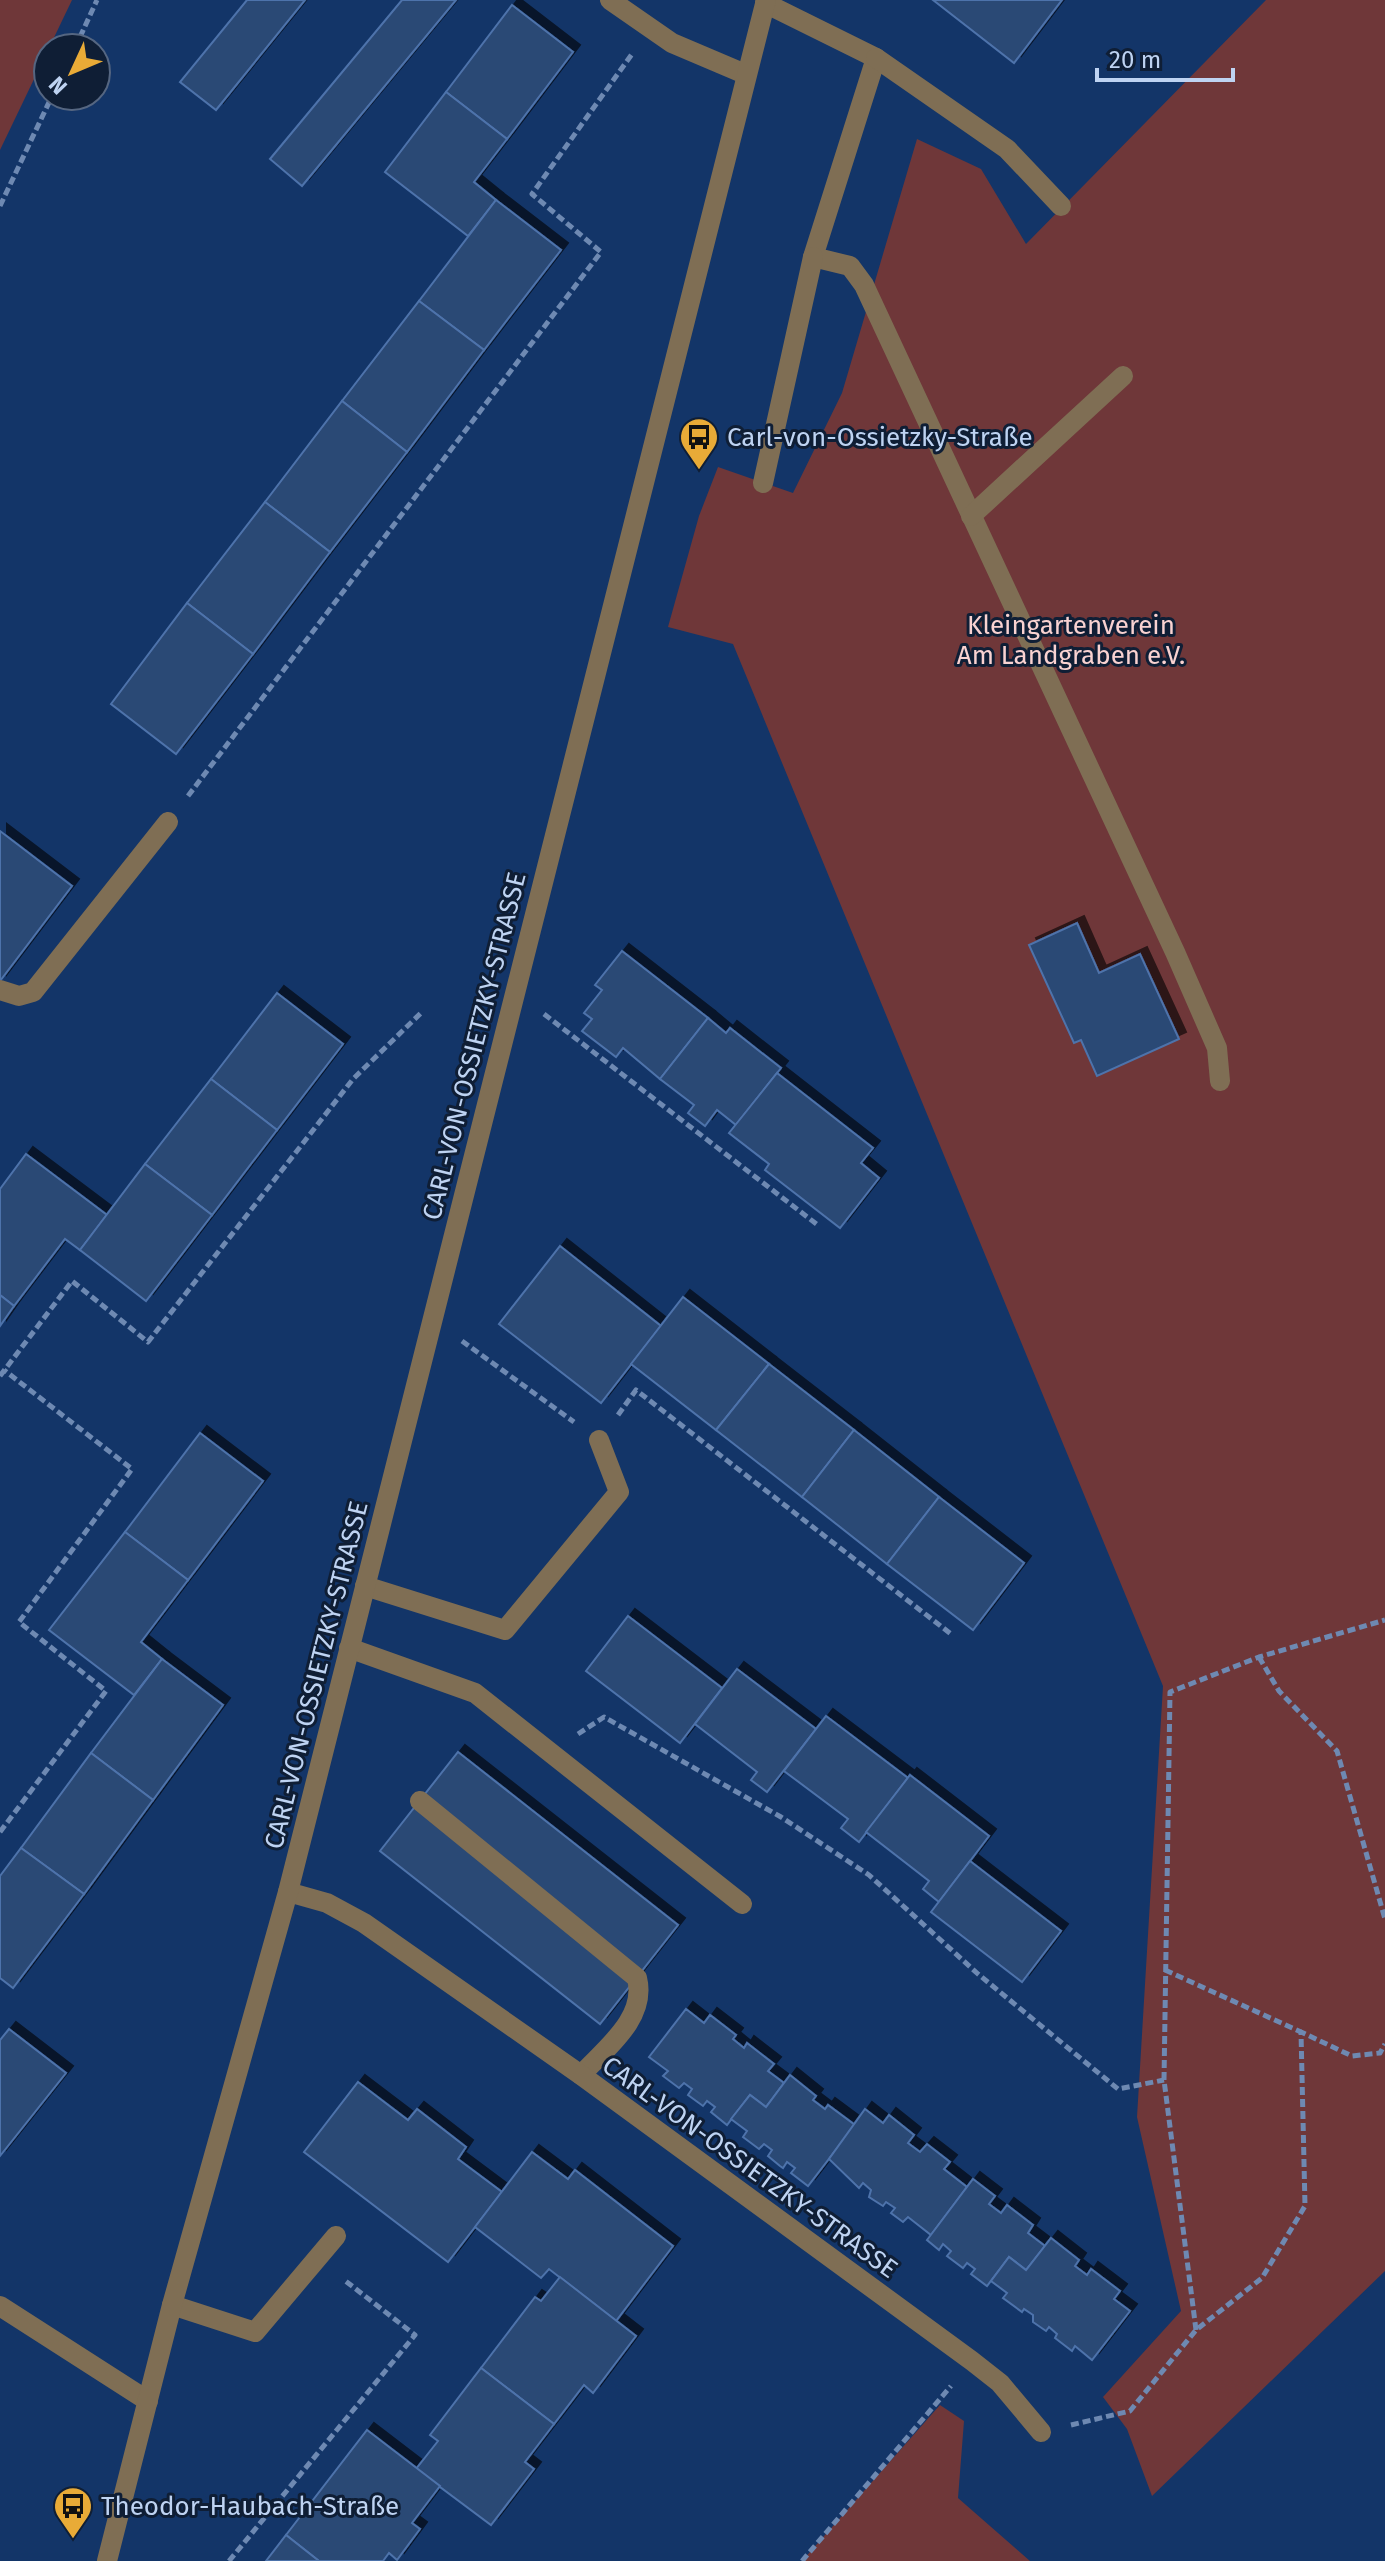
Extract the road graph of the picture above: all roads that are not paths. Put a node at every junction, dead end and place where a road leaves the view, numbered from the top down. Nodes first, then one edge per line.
1 (610, 0) edge
2 (765, 2) edge
3 (876, 58) junction
4 (745, 74) junction
5 (1061, 206) dead end
6 (813, 257) junction
7 (1123, 376) dead end
8 (763, 483) dead end
9 (971, 516) junction
10 (168, 822) road end
11 (0, 990) edge
12 (1220, 1081) dead end
13 (599, 1440) road end
14 (365, 1586) junction
15 (349, 1648) junction
16 (420, 1801) dead end
17 (288, 1892) junction
18 (742, 1904) dead end
19 (581, 2075) junction
20 (336, 2236) dead end
21 (172, 2305) junction
22 (0, 2306) edge
23 (148, 2401) junction
24 (1041, 2432) road end
25 (107, 2561) edge

1 - 4 street
2 - 3 street
2 - 4 street, CARL-VON-OSSIETZKY-STRASSE
3 - 5 street
3 - 6 street
4 - 14 street, CARL-VON-OSSIETZKY-STRASSE
6 - 8 street
6 - 9 street
7 - 9 street
9 - 12 street
10 - 11 street
13 - 14 street
14 - 15 street, CARL-VON-OSSIETZKY-STRASSE
15 - 17 street, CARL-VON-OSSIETZKY-STRASSE
15 - 18 street
16 - 19 street
17 - 19 street, CARL-VON-OSSIETZKY-STRASSE
17 - 21 street, CARL-VON-OSSIETZKY-STRASSE
19 - 24 street, CARL-VON-OSSIETZKY-STRASSE
20 - 21 street
21 - 23 street, CARL-VON-OSSIETZKY-STRASSE
22 - 23 street
23 - 25 street, CARL-VON-OSSIETZKY-STRASSE

